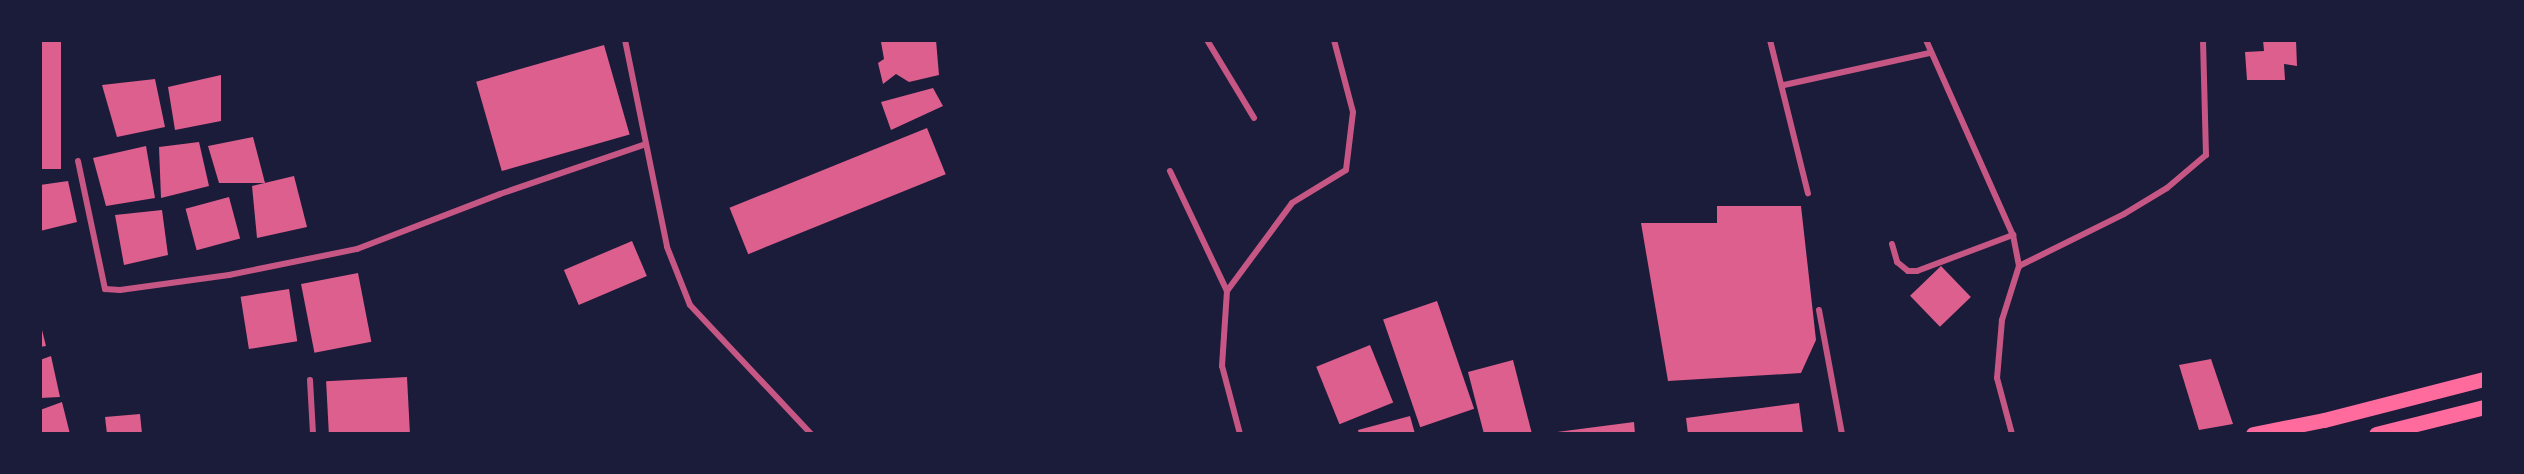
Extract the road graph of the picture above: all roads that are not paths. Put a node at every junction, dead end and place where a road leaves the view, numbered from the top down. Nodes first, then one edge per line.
1 (625, 40) edge
2 (1206, 40) edge
3 (1334, 40) edge
4 (1770, 40) edge
5 (1926, 40) edge
6 (2203, 40) edge
7 (1930, 53) junction
8 (1784, 85) junction
9 (1254, 118) dead end
10 (646, 144) junction
11 (78, 161) dead end
12 (1170, 171) dead end
13 (1808, 193) dead end
14 (2013, 235) junction
15 (1892, 244) dead end
16 (2019, 266) junction
17 (1227, 291) junction
18 (1819, 310) dead end
19 (2484, 379) edge
20 (309, 380) dead end
21 (2484, 408) edge
22 (313, 434) edge
23 (811, 434) edge
24 (1240, 434) edge
25 (1842, 434) edge
26 (2012, 434) edge
27 (2253, 434) edge
28 (2376, 434) edge

1 - 10 street
2 - 9 street
3 - 17 street
4 - 8 street
5 - 7 street
6 - 16 street
7 - 8 street
7 - 14 street
8 - 13 street
10 - 11 street
10 - 23 street
12 - 17 street
14 - 15 street
14 - 16 street
16 - 26 street
17 - 24 street
18 - 25 street
19 - 27 main road
20 - 22 street
21 - 28 main road

